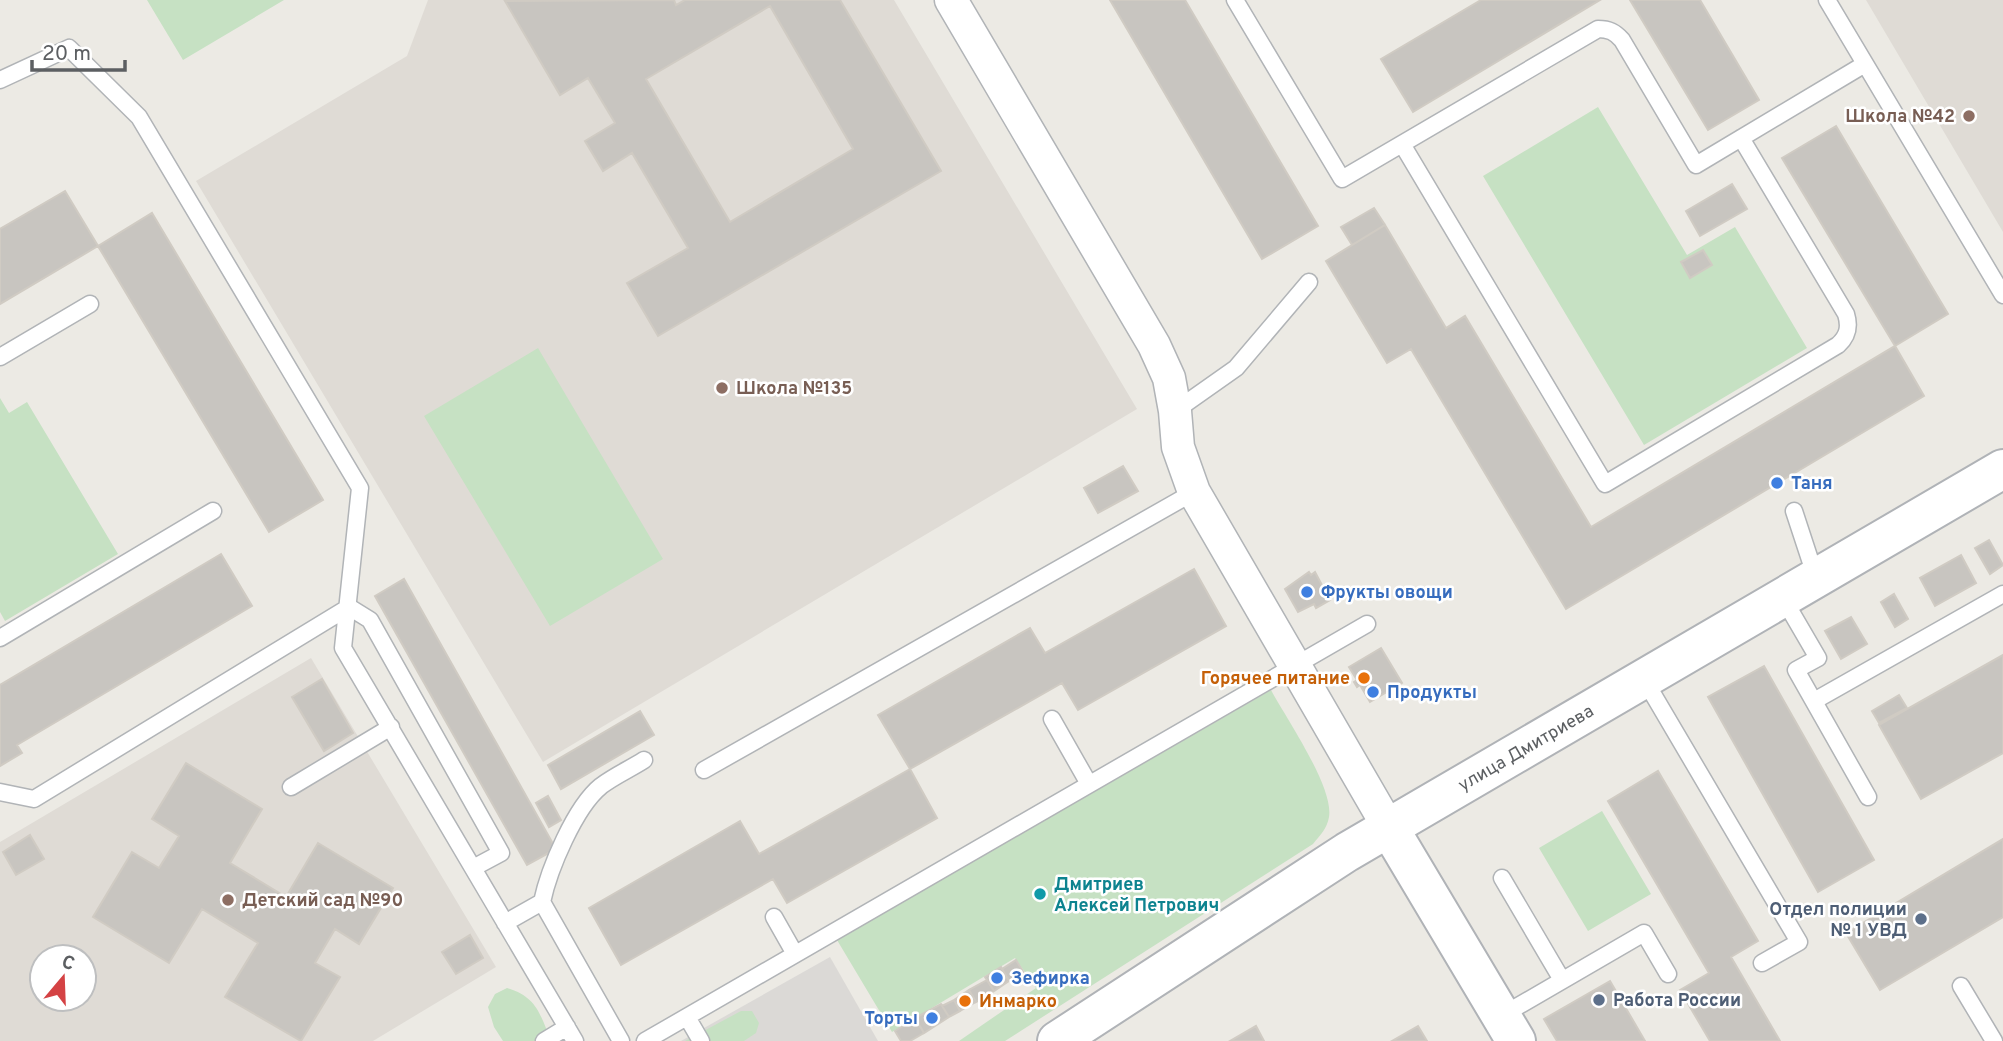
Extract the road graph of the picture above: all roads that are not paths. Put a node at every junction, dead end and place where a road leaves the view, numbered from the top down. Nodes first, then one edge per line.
1 (951, 0) edge
2 (1235, 0) edge
3 (1827, 0) edge
4 (1865, 64) junction
5 (0, 80) edge
6 (1741, 138) junction
7 (1402, 144) junction
8 (1309, 282) dead end
9 (2003, 295) edge
10 (90, 304) dead end
11 (0, 357) edge
12 (1175, 411) junction
13 (2003, 469) edge
14 (1194, 492) junction
15 (213, 511) dead end
16 (1794, 511) dead end
17 (1816, 578) junction
18 (2003, 594) edge
19 (1783, 598) junction
20 (349, 607) junction
21 (1367, 624) dead end
22 (0, 638) edge
23 (1294, 665) junction
24 (1644, 679) junction
25 (1814, 702) junction
26 (1052, 719) dead end
27 (391, 727) junction
28 (643, 760) dead end
29 (704, 770) dead end
30 (1089, 784) junction
31 (291, 787) dead end
32 (0, 792) edge
33 (1868, 797) dead end
34 (1389, 828) junction
35 (473, 868) junction
36 (1502, 878) dead end
37 (542, 902) junction
38 (774, 917) dead end
39 (505, 923) junction
40 (796, 954) junction
41 (1762, 963) dead end
42 (1668, 974) dead end
43 (1562, 980) junction
44 (1961, 986) dead end
45 (687, 1017) junction
46 (1508, 1029) edge
47 (571, 1034) edge
48 (544, 1041) edge
49 (621, 1041) edge
50 (645, 1041) edge
51 (701, 1041) edge
52 (1057, 1041) edge
53 (1994, 1041) edge

1 - 12 street
2 - 7 lane
3 - 4 lane
4 - 6 lane
4 - 9 lane
5 - 20 lane
6 - 7 lane
6 - 7 lane
8 - 12 lane
10 - 11 lane
12 - 14 street
13 - 17 main road, улица Дмитриева
14 - 23 street
14 - 29 lane
15 - 22 lane
16 - 17 lane
17 - 19 main road, улица Дмитриева
18 - 25 lane
19 - 24 main road, улица Дмитриева
19 - 25 lane
20 - 27 lane
20 - 32 lane
20 - 35 lane
21 - 23 lane
23 - 30 lane
23 - 34 street
24 - 34 main road, улица Дмитриева
24 - 41 lane
25 - 33 lane
26 - 30 lane
27 - 31 lane
27 - 35 lane
28 - 37 lane
30 - 40 lane
34 - 46 main road
34 - 52 main road, улица Дмитриева
35 - 39 lane
36 - 43 lane
37 - 39 lane
37 - 49 lane
38 - 40 lane
39 - 47 lane
40 - 45 lane
42 - 43 lane
43 - 46 lane
44 - 53 lane
45 - 50 lane
45 - 51 lane
47 - 48 lane

